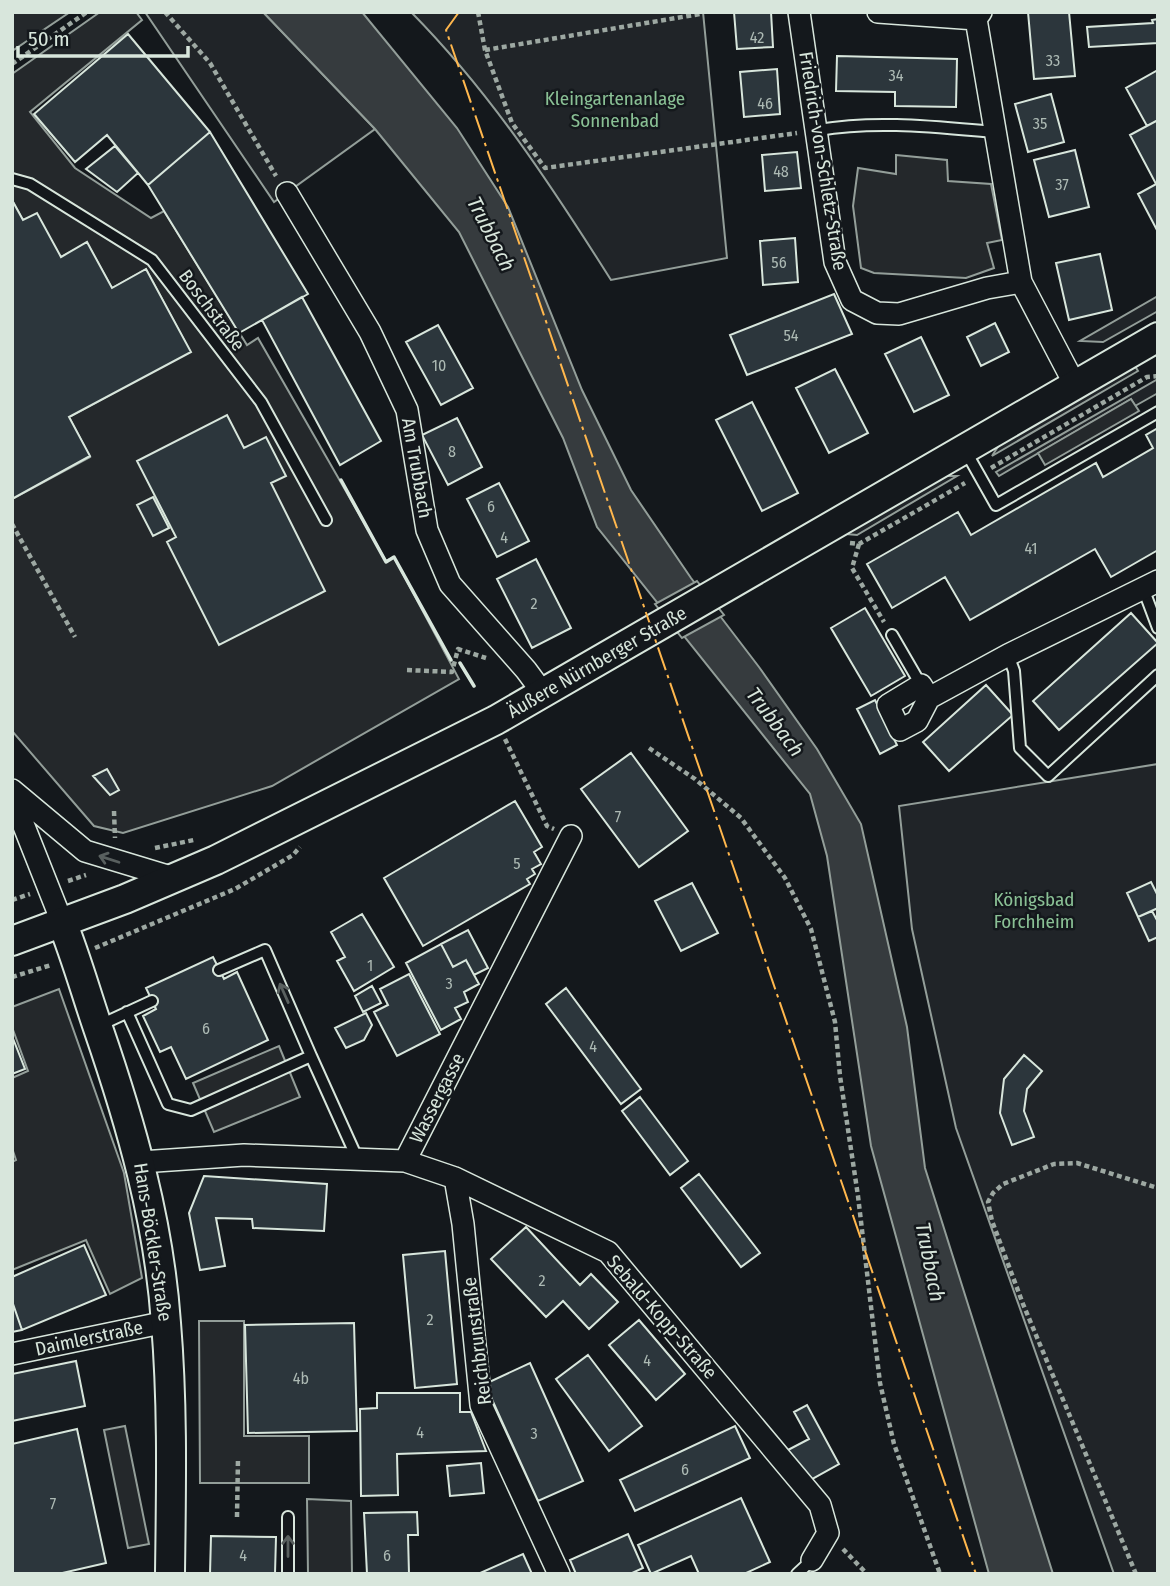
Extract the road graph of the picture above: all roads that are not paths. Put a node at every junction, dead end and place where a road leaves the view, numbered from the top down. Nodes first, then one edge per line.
1 (799, 12) edge
2 (877, 12) edge
3 (978, 15) edge
4 (818, 130) junction
5 (994, 132) junction
6 (12, 179) edge
7 (286, 193) road end
8 (1021, 282) junction
9 (1158, 337) edge
10 (1074, 383) junction
11 (1158, 412) edge
12 (964, 447) junction
13 (326, 520) dead end
14 (1150, 585) edge
15 (1158, 628) edge
16 (892, 635) road end
17 (1008, 655) junction
18 (1158, 675) edge
19 (925, 692) joint
20 (543, 693) junction
21 (12, 790) edge
22 (12, 796) edge
23 (571, 836) road end
24 (174, 878) junction
25 (62, 922) junction
26 (12, 941) edge
27 (219, 970) dead end
28 (152, 1001) dead end
29 (127, 1013) junction
30 (97, 1026) junction
31 (311, 1056) junction
32 (357, 1158) junction
33 (405, 1161) junction
34 (141, 1163) junction
35 (455, 1178) junction
36 (166, 1322) junction
37 (12, 1354) edge
38 (288, 1517) dead end
39 (805, 1567) edge
40 (170, 1574) edge
41 (288, 1574) edge
42 (559, 1574) edge

1 - 4 street, Friedrich-von-Schletz-Straße
2 - 3 street
3 - 5 street
4 - 5 lane
4 - 8 street, Friedrich-von-Schletz-Straße
5 - 8 street
6 - 13 lane, Boschstraße
7 - 20 street, Am Trubbach
8 - 10 street
9 - 10 main road, Äußere Nürnberger Straße
10 - 12 main road, Äußere Nürnberger Straße
11 - 12 lane
12 - 20 main road, Äußere Nürnberger Straße
14 - 15 lane
14 - 17 street
16 - 19 lane
17 - 18 lane
17 - 19 street
20 - 24 main road, Äußere Nürnberger Straße
24 -> 21 street
22 - 25 street
23 - 33 street, Wassergasse
24 - 25 main road, Äußere Nürnberger Straße
25 - 26 main road, Äußere Nürnberger Straße
25 - 30 main road, Hans-Böckler-Straße
31 -> 27 lane
28 - 29 lane
29 - 30 lane
29 - 31 lane
30 - 34 main road, Hans-Böckler-Straße
31 - 32 lane
32 - 33 street, Wassergasse
32 - 34 street, Wassergasse
33 - 35 street, Sebald-Kopp-Straße
34 - 36 main road, Hans-Böckler-Straße
35 - 39 street, Sebald-Kopp-Straße
35 - 42 street, Reichbrunstraße
36 - 37 street, Daimlerstraße
36 - 40 main road, Hans-Böckler-Straße
41 -> 38 lane

